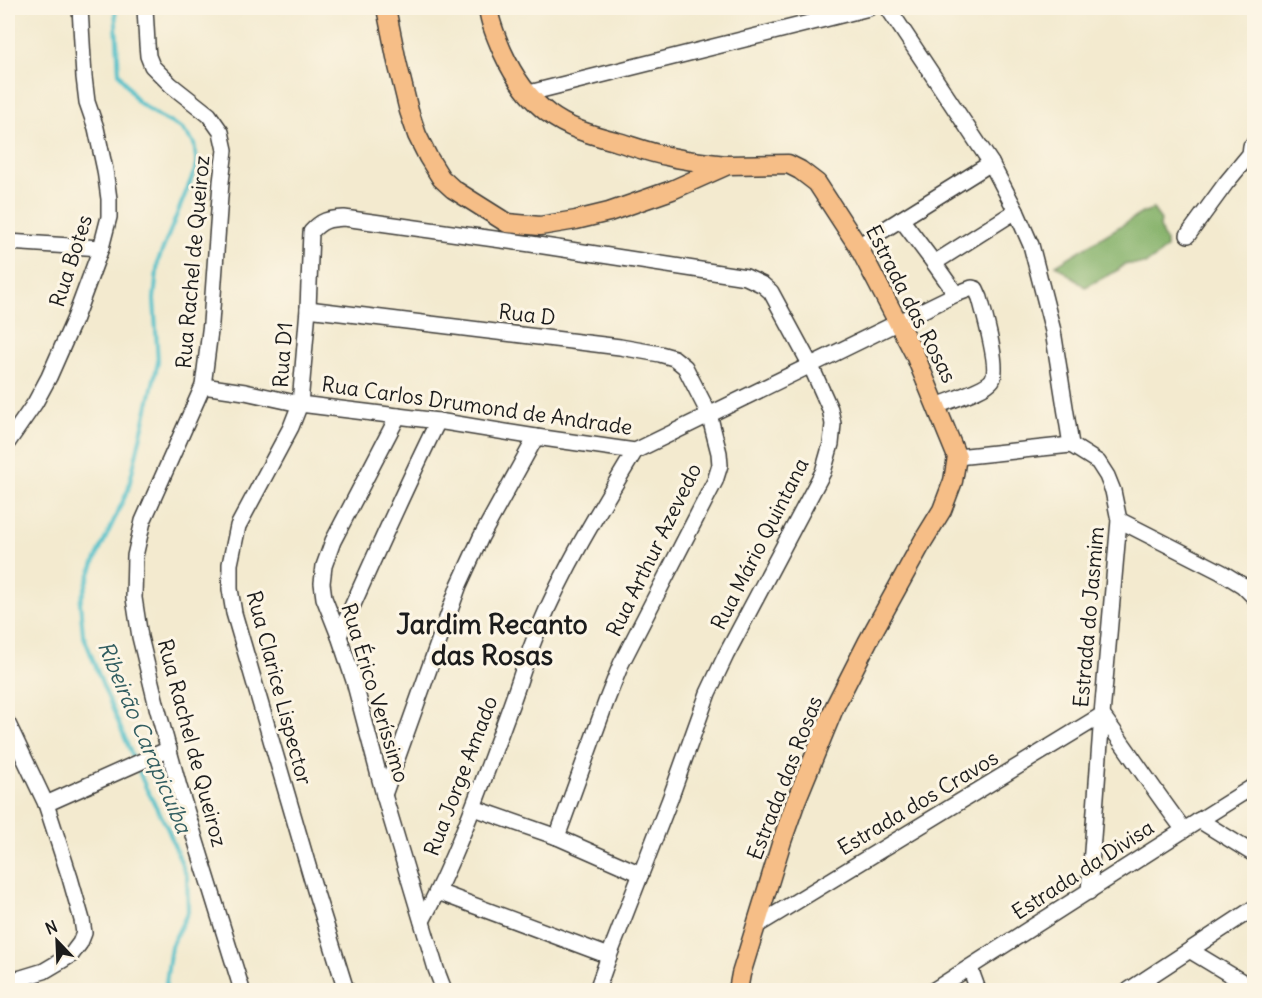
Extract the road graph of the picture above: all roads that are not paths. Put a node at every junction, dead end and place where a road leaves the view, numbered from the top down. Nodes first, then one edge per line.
1 (80, 8) edge
2 (146, 8) edge
3 (386, 8) edge
4 (488, 8) edge
5 (869, 8) edge
6 (888, 8) edge
7 (529, 93) junction
8 (1251, 146) dead end
9 (991, 163) junction
10 (728, 165) junction
11 (1016, 211) junction
12 (901, 219) junction
13 (311, 232) joint
14 (1188, 235) dead end
15 (8, 242) edge
16 (858, 246) junction
17 (101, 248) junction
18 (934, 263) junction
19 (956, 294) junction
20 (308, 309) junction
21 (898, 323) junction
22 (810, 364) junction
23 (203, 386) junction
24 (300, 404) junction
25 (937, 406) junction
26 (709, 414) junction
27 (398, 416) junction
28 (438, 421) junction
29 (536, 437) junction
30 (8, 442) edge
31 (1071, 445) junction
32 (635, 451) junction
33 (957, 457) junction
34 (1119, 520) junction
35 (1254, 597) edge
36 (339, 636) junction
37 (1102, 715) junction
38 (8, 724) edge
39 (402, 742) junction
40 (169, 749) junction
41 (373, 750) junction
42 (1254, 786) edge
43 (384, 795) junction
44 (46, 804) junction
45 (474, 808) junction
46 (1199, 820) junction
47 (1184, 830) junction
48 (557, 837) junction
49 (1254, 854) edge
50 (641, 874) junction
51 (1089, 891) junction
52 (438, 892) junction
53 (1254, 908) edge
54 (422, 921) junction
55 (756, 926) junction
56 (1191, 951) junction
57 (609, 956) junction
58 (970, 968) junction
59 (8, 977) edge
60 (1254, 989) edge
61 (242, 990) edge
62 (346, 990) edge
63 (444, 990) edge
64 (597, 990) edge
65 (738, 990) edge
66 (934, 990) edge
67 (978, 990) edge
68 (1130, 990) edge

1 - 17 street, Rua Botes
2 - 23 street, Rua Rachel de Queiroz
3 - 10 main road, Estrada das Rosas
4 - 7 main road
5 - 7 street
6 - 9 street
7 - 10 main road
8 - 14 street
9 - 11 street
9 - 12 street
10 - 16 main road, Estrada das Rosas
11 - 18 street
11 - 31 street
12 - 16 street
12 - 18 street
13 - 20 street, Rua D1
13 - 22 street, Rua Mário Quintana
15 - 17 street
16 - 21 main road, Estrada das Rosas
17 - 30 street, Rua Botes
18 - 19 street
19 - 21 street, Rua Carlos Drumond de Andrade
19 - 25 street
20 - 24 street, Rua D1
20 - 26 street, Rua D
21 - 22 street, Rua Carlos Drumond de Andrade
21 - 25 main road, Estrada das Rosas
22 - 26 street, Rua Carlos Drumond de Andrade
22 - 50 street, Rua Mário Quintana
23 - 24 street, Rua Carlos Drumond de Andrade
23 - 40 street, Rua Rachel de Queiroz
24 - 27 street, Rua Carlos Drumond de Andrade
24 - 62 street, Rua Clarice Lispector
25 - 33 main road, Estrada das Rosas
26 - 32 street, Rua Carlos Drumond de Andrade
26 - 48 street, Rua Arthur Azevedo
27 - 28 street, Rua Carlos Drumond de Andrade
27 - 36 street, Rua Érico Veríssimo
28 - 29 street, Rua Carlos Drumond de Andrade
28 - 36 street
29 - 32 street, Rua Carlos Drumond de Andrade
29 - 39 street
31 - 33 street
31 - 34 street, Estrada do Jasmim
32 - 45 street, Rua Jorge Amado
33 - 55 main road, Estrada das Rosas
34 - 35 street
34 - 37 street, Estrada do Jasmim
36 - 41 street, Rua Érico Veríssimo
37 - 47 street
37 - 51 street, Estrada do Jasmim
37 - 55 street, Estrada dos Cravos
38 - 44 street
39 - 41 street
39 - 43 street
40 - 44 street
40 - 61 street, Rua Rachel de Queiroz
41 - 43 street, Rua Érico Veríssimo
42 - 46 street, Estrada da Divisa
43 - 54 street, Rua Érico Veríssimo
44 - 59 street
45 - 48 street
45 - 52 street, Rua Jorge Amado
46 - 47 street, Estrada da Divisa
46 - 49 street
47 - 51 street, Estrada da Divisa
48 - 50 street
50 - 57 street, Rua Mário Quintana
51 - 58 street, Estrada da Divisa
52 - 54 street, Rua Jorge Amado
52 - 57 street
53 - 56 street
54 - 63 street, Rua Érico Veríssimo
55 - 65 main road, Estrada das Rosas
56 - 60 street
56 - 68 street
57 - 64 street, Rua Mário Quintana
58 - 66 street, Estrada da Divisa
58 - 67 street

